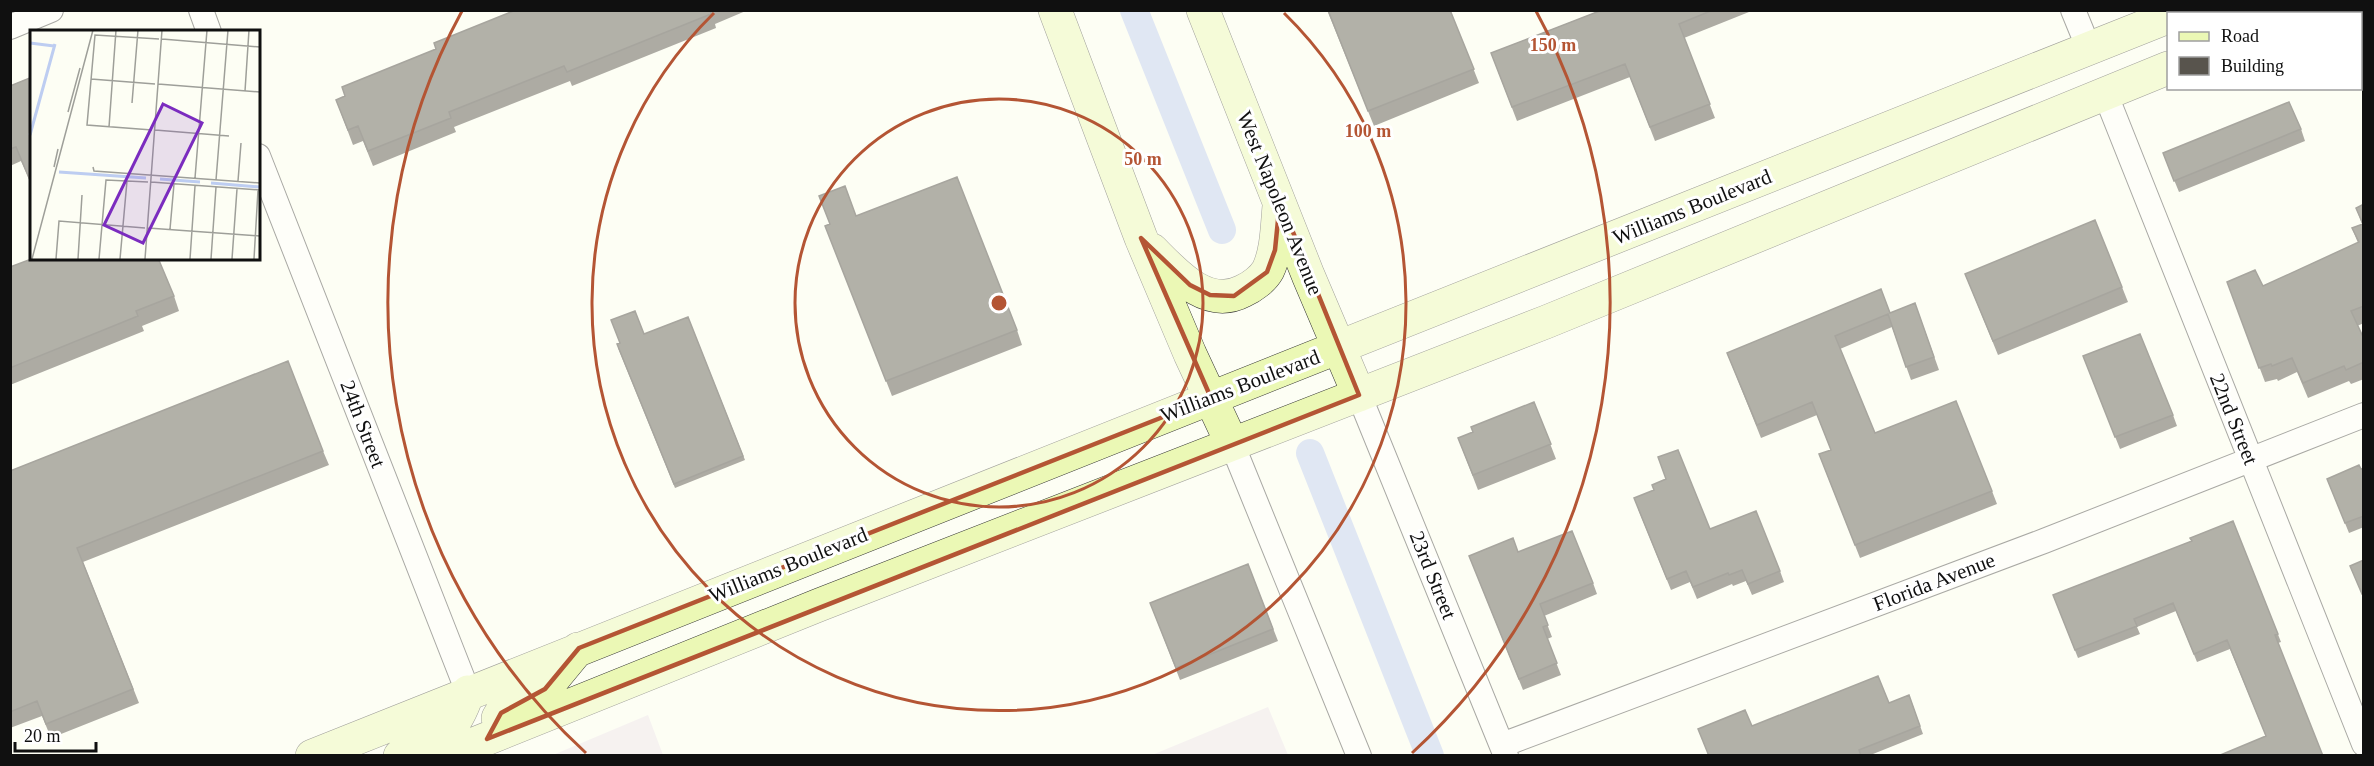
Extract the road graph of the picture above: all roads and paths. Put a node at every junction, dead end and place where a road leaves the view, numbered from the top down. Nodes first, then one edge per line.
1 (51, 10) edge
2 (201, 10) edge
3 (1055, 10) edge
4 (1203, 10) edge
5 (2073, 10) edge
6 (2167, 18) edge
7 (2167, 20) edge
8 (10, 27) edge
9 (208, 30) edge
10 (2089, 49) junction
11 (2167, 69) edge
12 (2105, 93) junction
13 (260, 161) edge
14 (1280, 200) junction
15 (1141, 238) junction
16 (1339, 347) junction
17 (1359, 395) junction
18 (1210, 398) junction
19 (2364, 415) edge
20 (1232, 444) junction
21 (2250, 460) junction
22 (579, 648) junction
23 (468, 692) junction
24 (2364, 744) edge
25 (490, 747) edge
26 (1504, 750) edge
27 (312, 756) edge
28 (399, 756) edge
29 (444, 756) edge
30 (1359, 756) edge

1 - 8 street
2 - 9 street
3 - 15 main road
4 - 14 main road, West Napoleon Avenue
5 - 10 street
6 - 10 main road, Williams Boulevard
7 - 12 main road
10 - 16 main road, Williams Boulevard
11 - 12 main road
12 - 17 main road
12 - 21 street, 22nd Street
13 - 23 street, 24th Street
14 - 15 main road
14 - 16 main road, West Napoleon Avenue
15 - 18 main road
16 - 17 main road, West Napoleon Avenue
16 - 18 main road, Williams Boulevard
17 - 20 main road
17 - 26 street, 23rd Street
18 - 20 main road
18 - 22 main road, Williams Boulevard
19 - 21 street, Florida Avenue
20 - 25 main road
20 - 30 street
21 - 24 street, 22nd Street
21 - 26 street, Florida Avenue
22 - 23 main road, Williams Boulevard
22 - 25 main road
23 - 27 main road, Williams Boulevard
23 - 28 main road
25 - 29 main road

